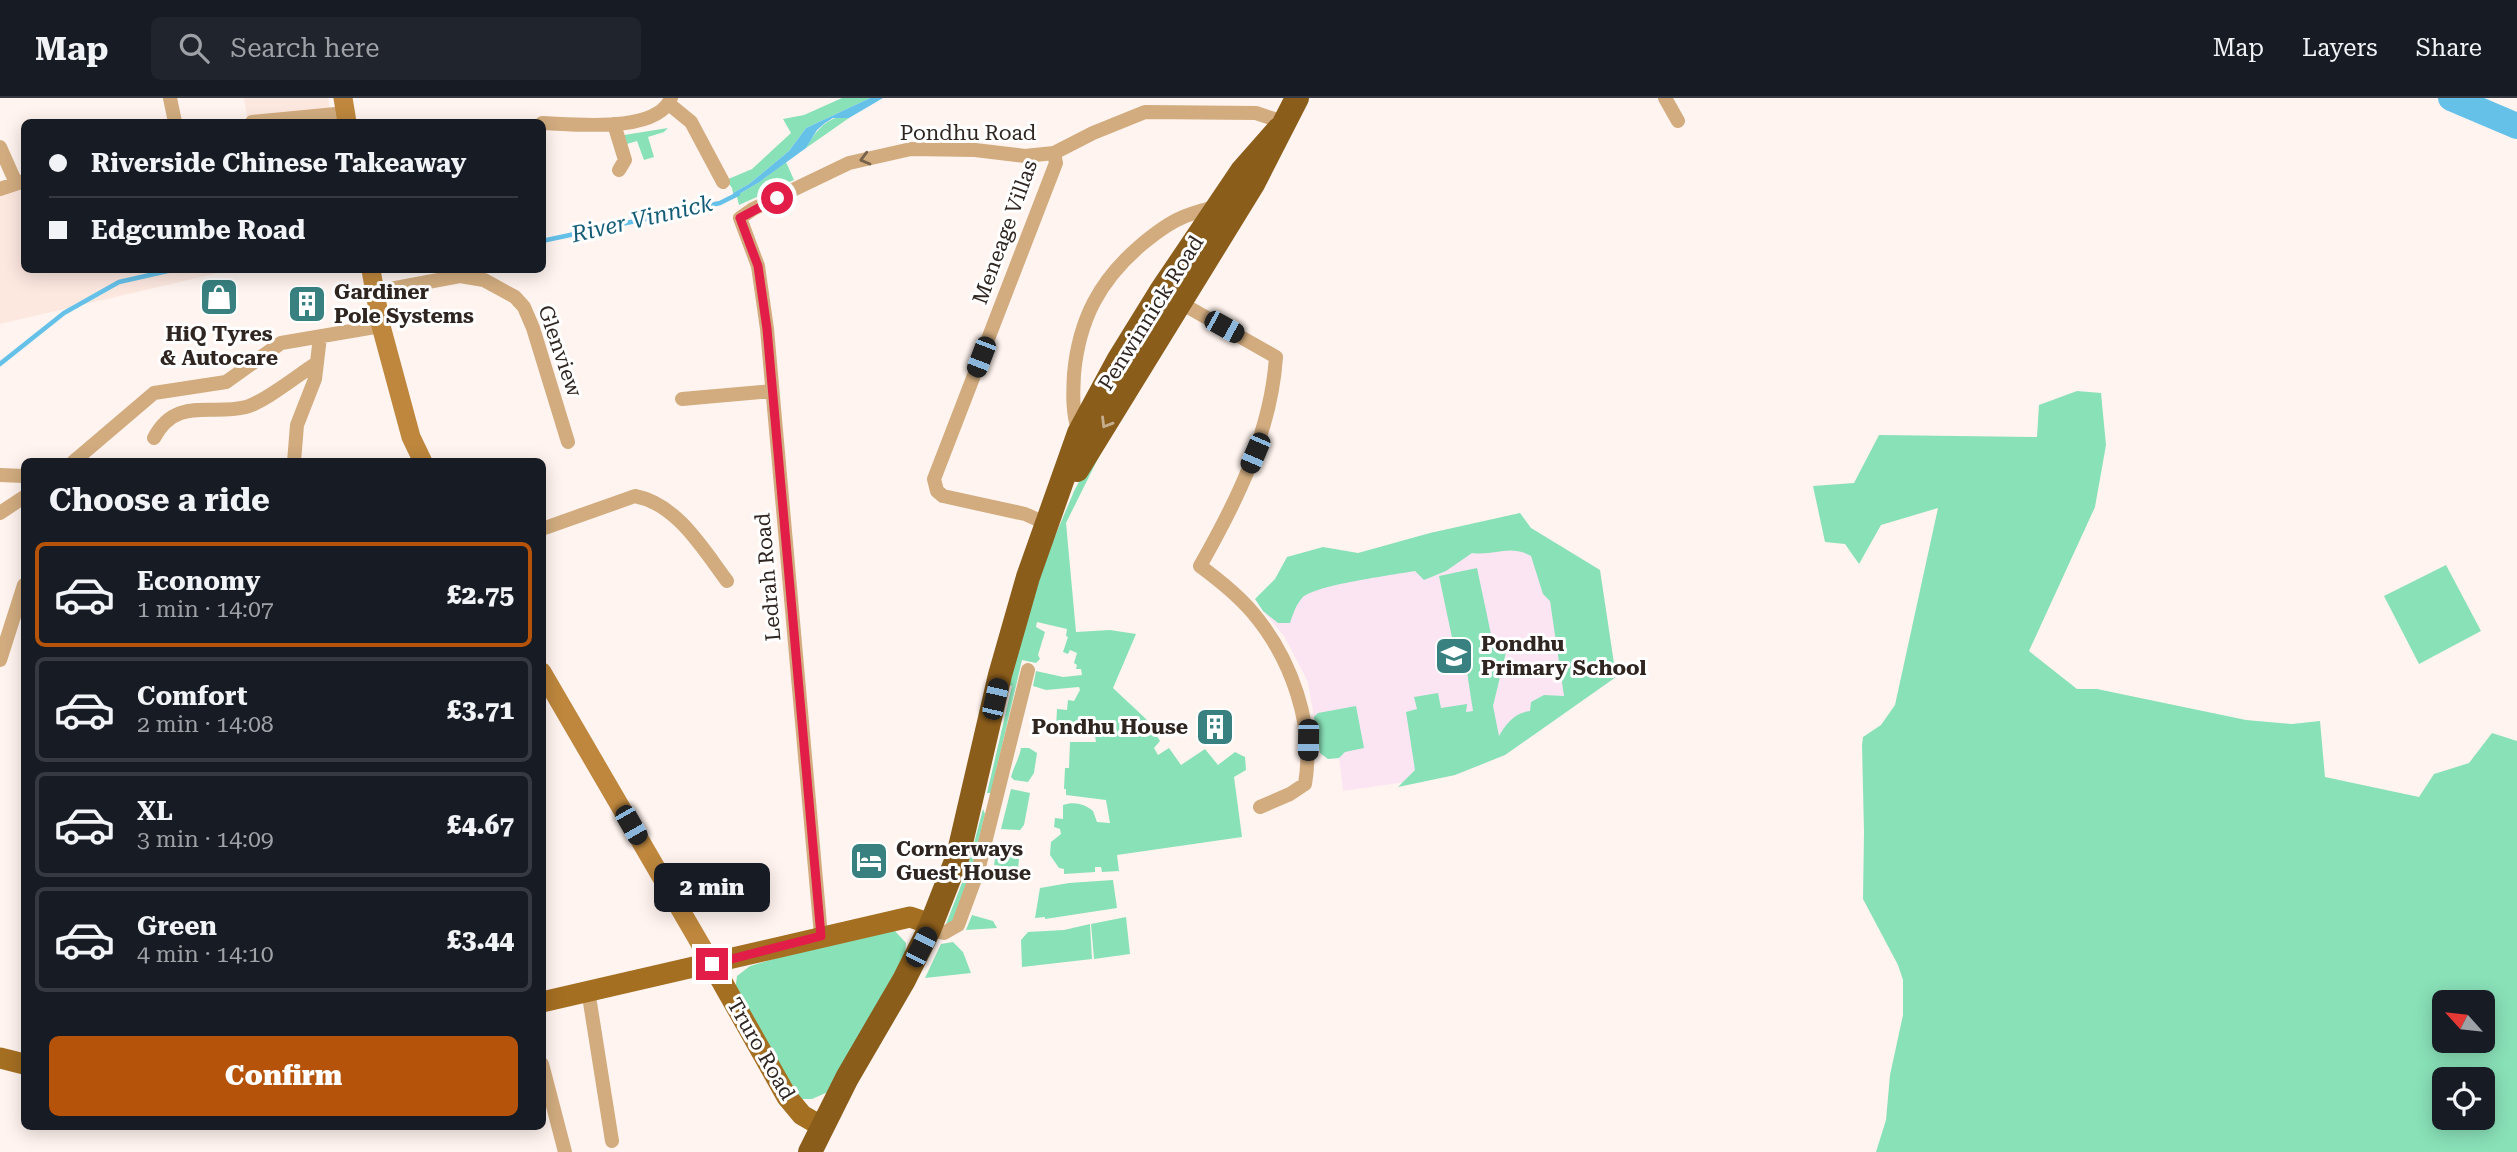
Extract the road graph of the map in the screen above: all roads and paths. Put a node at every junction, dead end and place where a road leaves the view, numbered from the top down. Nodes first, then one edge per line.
1 (170, 98) edge
2 (1297, 98) edge
3 (1665, 98) edge
4 (670, 101) edge
5 (345, 111) edge
6 (174, 119) edge
7 (277, 119) edge
8 (1678, 121) dead end
9 (546, 123) edge
10 (614, 124) junction
11 (1281, 125) junction
12 (0, 147) edge
13 (1054, 153) junction
14 (619, 170) dead end
15 (20, 182) edge
16 (723, 182) dead end
17 (0, 189) edge
18 (1218, 206) junction
19 (740, 218) joint
20 (372, 273) edge
21 (374, 292) junction
22 (1170, 297) junction
23 (381, 326) junction
24 (320, 337) junction
25 (317, 363) junction
26 (772, 391) junction
27 (682, 400) dead end
28 (1079, 433) junction
29 (154, 438) dead end
30 (568, 442) dead end
31 (78, 458) edge
32 (294, 458) edge
33 (421, 458) edge
34 (0, 475) edge
35 (21, 476) edge
36 (21, 499) edge
37 (0, 513) edge
38 (1050, 519) junction
39 (546, 528) edge
40 (727, 581) dead end
41 (21, 594) edge
42 (0, 660) edge
43 (1028, 670) dead end
44 (546, 679) edge
45 (984, 800) junction
46 (1260, 807) dead end
47 (930, 927) junction
48 (821, 936) junction
49 (712, 964) junction
50 (588, 990) junction
51 (546, 1001) edge
52 (0, 1058) edge
53 (21, 1063) edge
54 (546, 1079) edge
55 (821, 1126) junction
56 (612, 1141) dead end
57 (565, 1152) edge
58 (810, 1152) edge

1 - 6 street
2 - 11 highway, Penwinnick Road
3 - 8 street
4 - 10 street
4 - 16 street
5 - 7 street
9 - 10 street
10 - 14 street
11 - 13 street, Pondhu Road
11 - 18 highway, Penwinnick Road
11 - 22 highway, Penwinnick Road
12 - 15 street
13 -> 19 street, Pondhu Road
13 - 38 street, Meneage Villas
15 - 17 street
18 - 22 highway, Penwinnick Road
18 - 28 street
19 - 26 street, Ledrah Road
20 - 21 main road
21 - 23 main road
21 - 30 street, Glenview
22 - 28 highway, Penwinnick Road
22 -> 38 highway, Penwinnick Road
22 - 46 street
23 - 24 street
23 - 33 main road
24 - 25 street
24 - 31 street
25 - 29 street
25 - 32 street
26 - 27 street
26 - 48 street, Ledrah Road
28 - 38 highway, Penwinnick Road
34 - 35 street
36 - 37 street
38 - 45 highway, Penwinnick Road
39 - 40 street
41 - 42 street
43 - 45 street, Penwinnick Road
44 - 49 main road, Truro Road
45 - 47 highway, Penwinnick Road
47 - 48 main road
47 - 55 highway, Penwinnick Road
48 - 49 main road
49 - 50 main road
49 - 55 main road, Truro Road
50 - 51 main road
50 - 56 street
52 - 53 main road
54 - 57 street
55 - 58 highway

